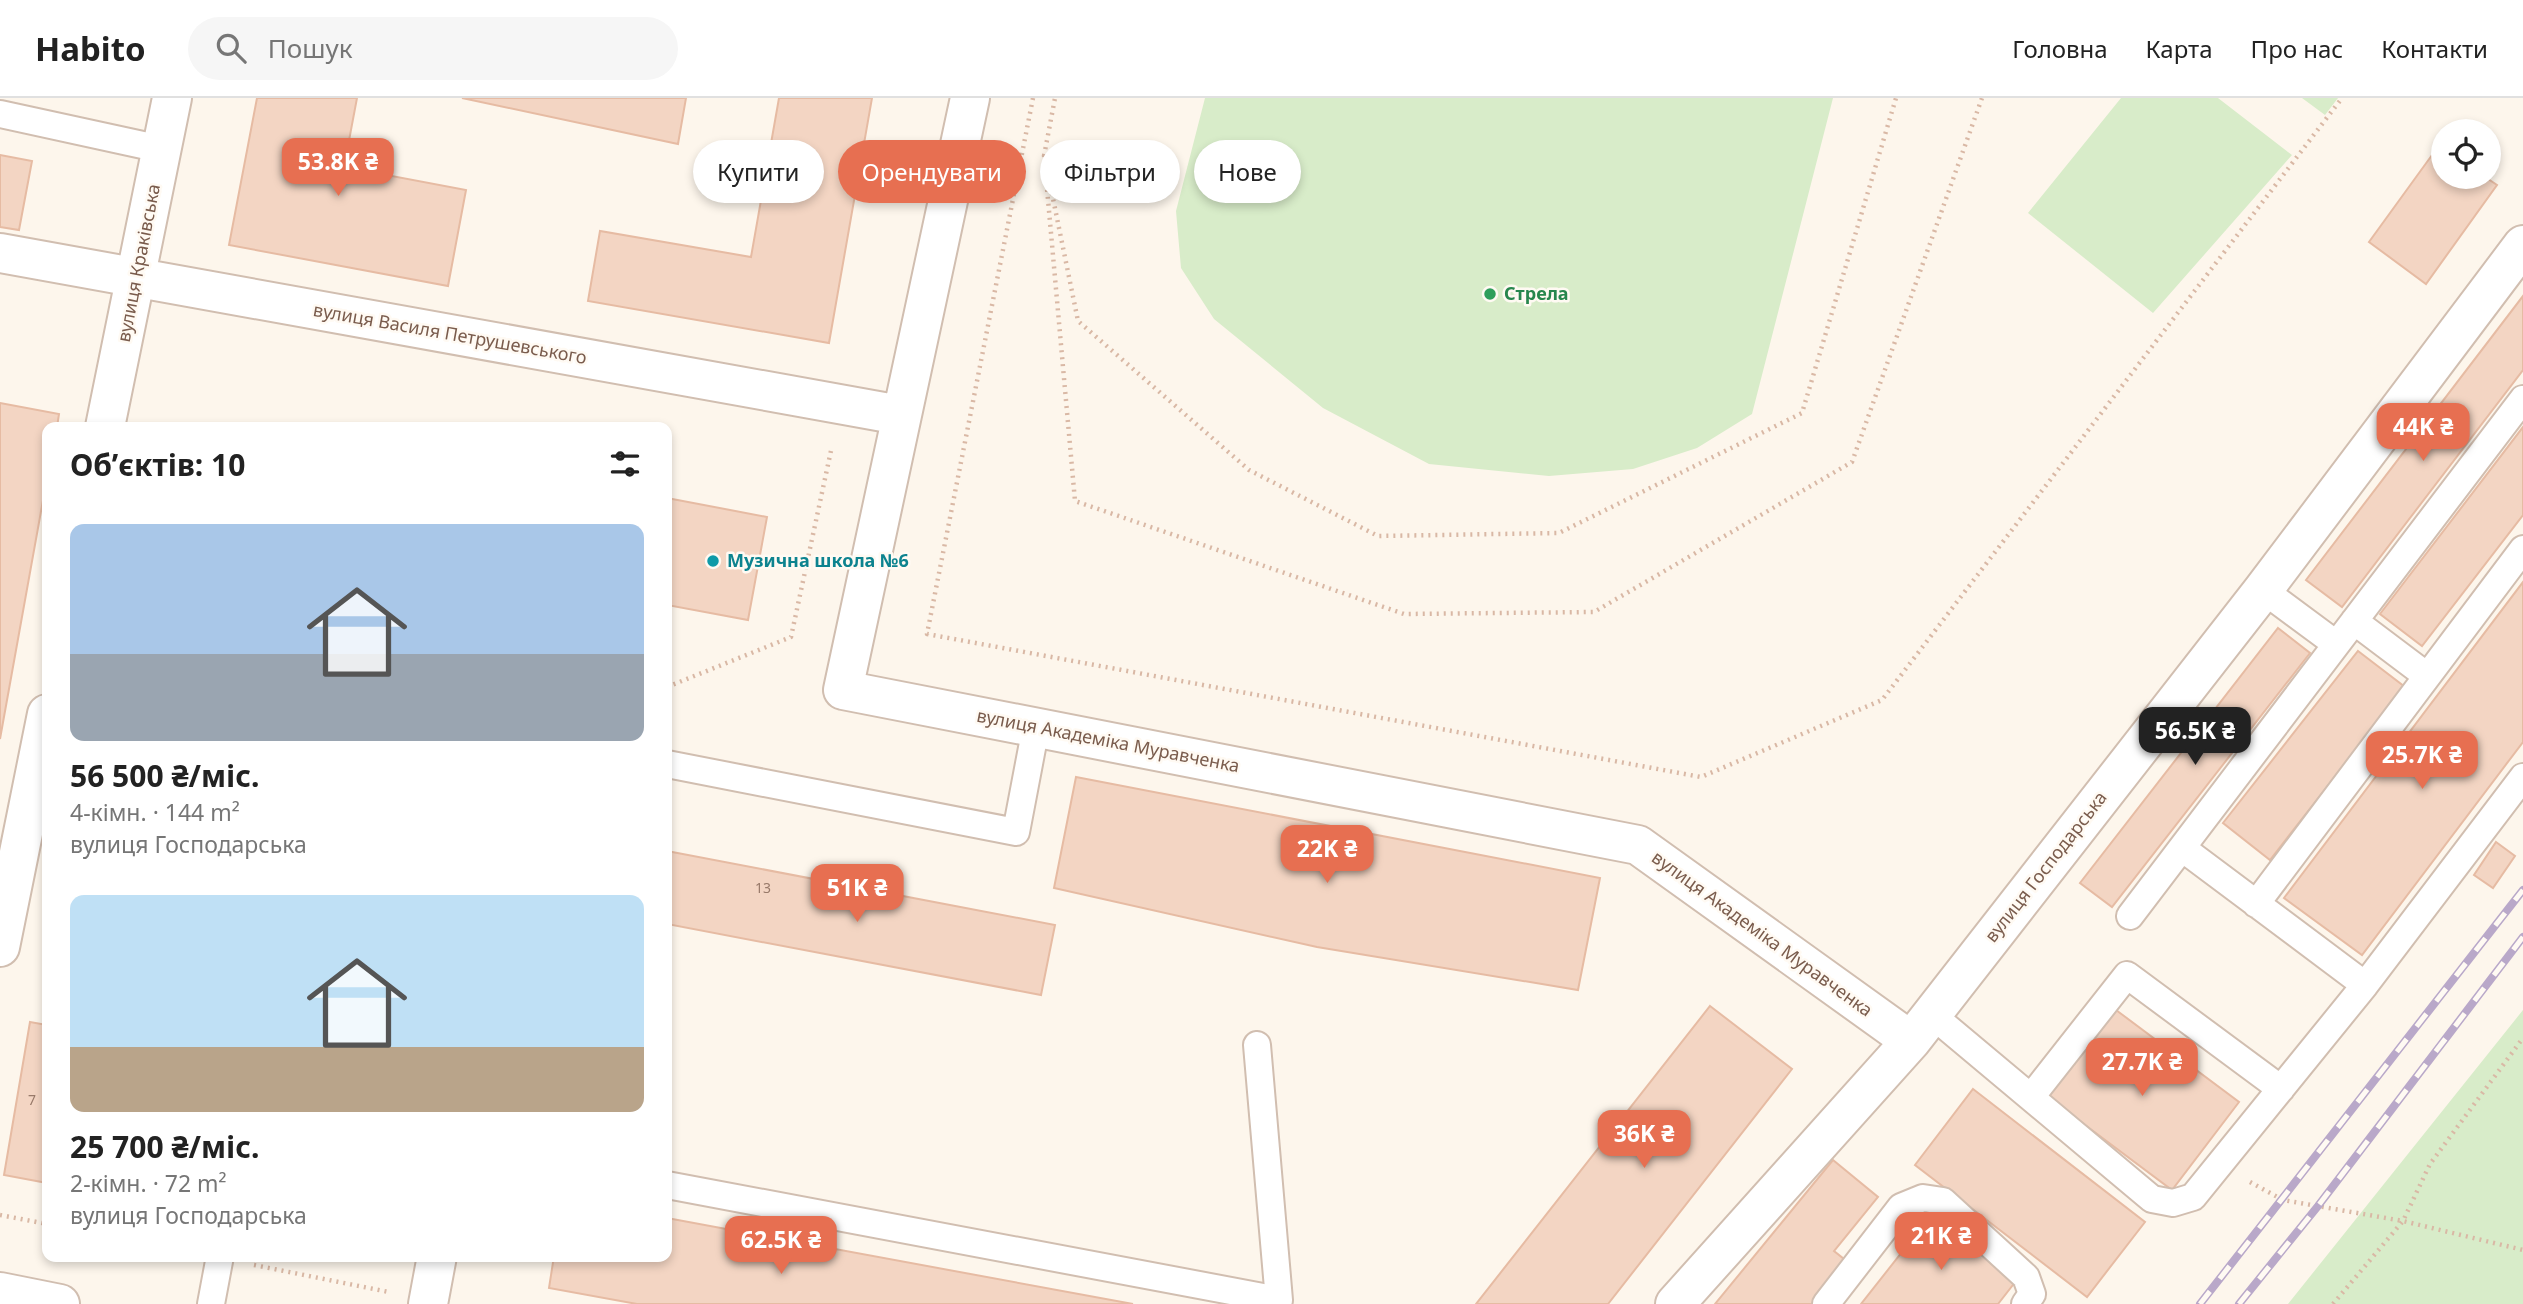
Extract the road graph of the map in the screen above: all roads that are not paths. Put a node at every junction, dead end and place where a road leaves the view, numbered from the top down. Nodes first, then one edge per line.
1 (172, 98) edge
2 (970, 98) edge
3 (0, 114) edge
4 (162, 149) junction
5 (2523, 245) edge
6 (0, 253) edge
7 (135, 278) junction
8 (2523, 398) edge
9 (901, 415) junction
10 (106, 422) edge
11 (2523, 549) edge
12 (2263, 590) junction
13 (2354, 621) junction
14 (2336, 644) junction
15 (2427, 676) junction
16 (1036, 727) junction
17 (42, 739) edge
18 (672, 765) edge
19 (2523, 777) edge
20 (2182, 848) junction
21 (2256, 904) junction
22 (2130, 916) dead end
23 (0, 947) edge
24 (2365, 985) junction
25 (1921, 1028) junction
26 (1257, 1045) dead end
27 (2281, 1089) junction
28 (2031, 1097) junction
29 (672, 1186) edge
30 (219, 1262) edge
31 (436, 1262) edge
32 (0, 1292) edge
33 (428, 1302) edge
34 (1278, 1302) edge
35 (60, 1304) edge
36 (211, 1304) edge
37 (1675, 1304) edge
38 (1826, 1304) edge
39 (2025, 1304) edge

1 - 4 street, вулиця Краківська
2 - 9 street, вулиця Академіка Муравченка
3 - 4 lane
4 - 7 street, вулиця Краківська
5 - 12 street, вулиця Господарська
6 - 7 street, вулиця Василя Петрушевського
7 - 9 street, вулиця Василя Петрушевського
7 - 10 street, вулиця Краківська
8 - 13 lane
9 - 16 street, вулиця Академіка Муравченка
11 - 15 lane
12 - 14 lane
12 - 25 street, вулиця Господарська
13 - 14 lane
13 - 15 lane
14 - 20 lane
15 - 21 lane
16 - 18 lane
16 - 25 street, вулиця Академіка Муравченка
17 - 23 street
19 - 24 lane
20 - 21 lane
20 - 22 lane
21 - 24 lane
24 - 27 lane
25 - 28 lane
25 - 37 street, вулиця Господарська
26 - 34 lane
27 - 28 lane
27 - 28 lane
29 - 34 lane
30 - 36 lane
31 - 33 street
32 - 35 street
38 - 39 lane

